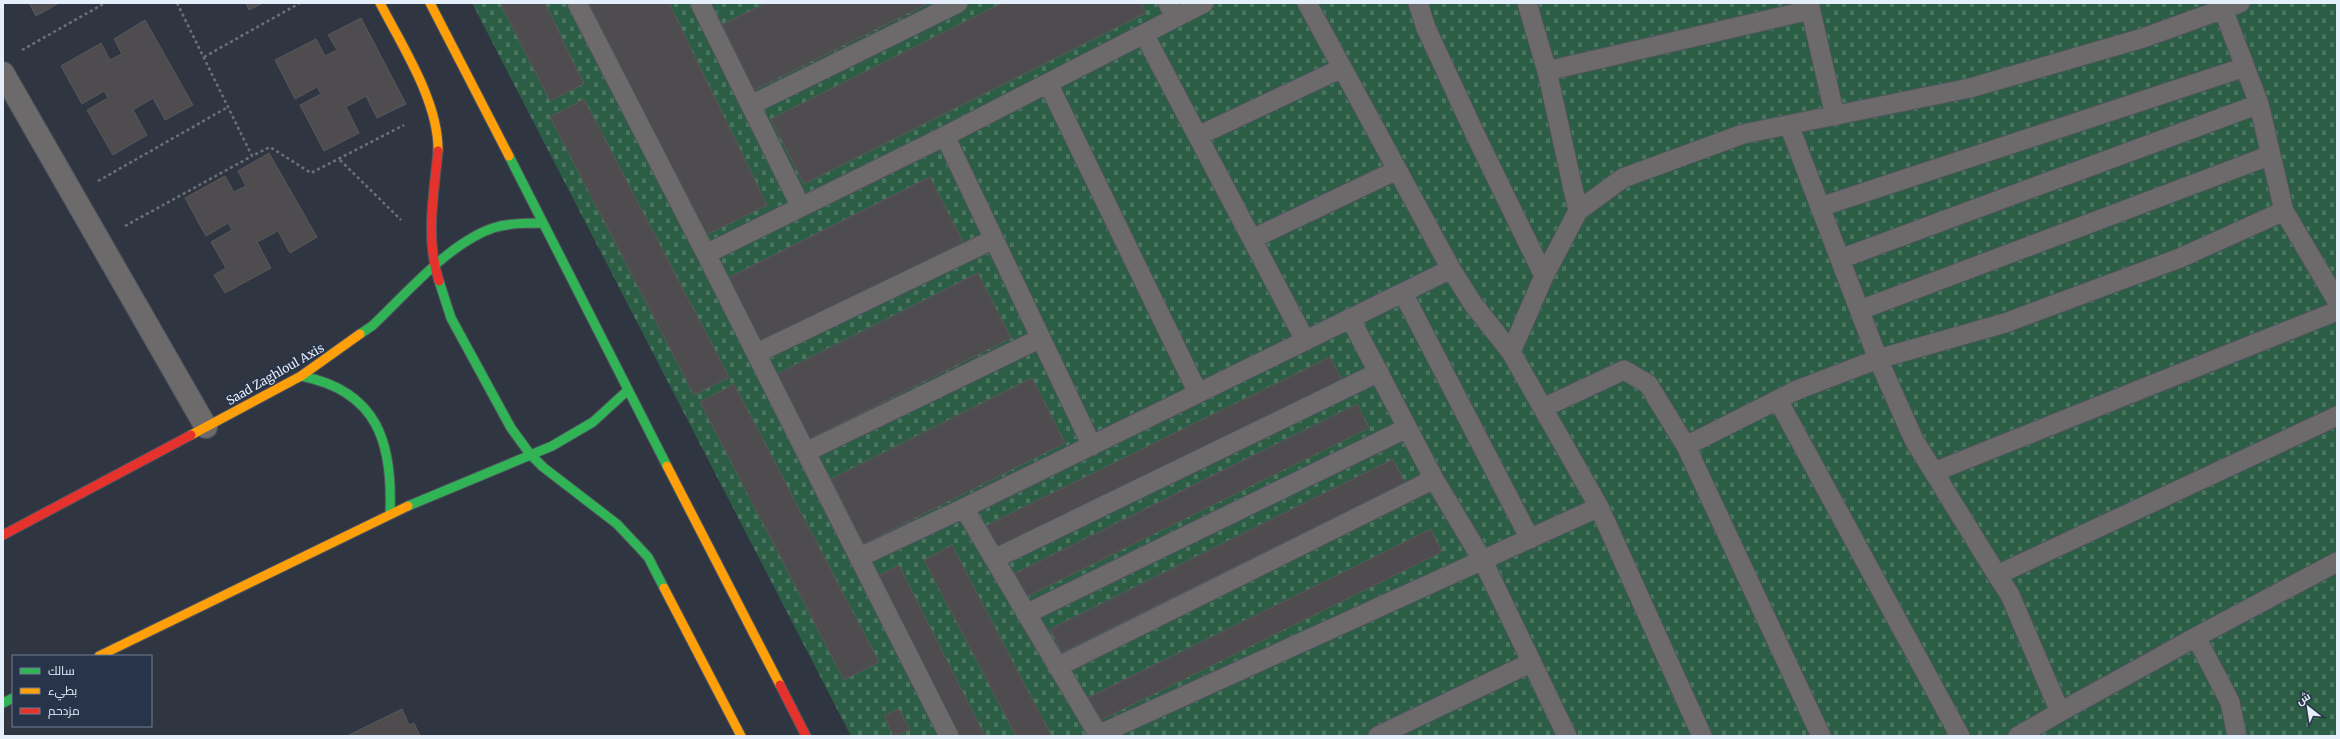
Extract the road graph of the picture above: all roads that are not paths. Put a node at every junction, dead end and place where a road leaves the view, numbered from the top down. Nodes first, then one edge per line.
1 (380, 3) edge
2 (430, 3) edge
3 (577, 3) edge
4 (701, 3) edge
5 (958, 3) edge
6 (1204, 3) edge
7 (1307, 3) edge
8 (1418, 3) edge
9 (1527, 3) edge
10 (1810, 6) edge
11 (2231, 6) edge
12 (1172, 10) edge
13 (1144, 34) junction
14 (2245, 67) junction
15 (1342, 68) junction
16 (1547, 71) junction
17 (3, 74) edge
18 (1048, 83) junction
19 (2259, 104) junction
20 (751, 105) junction
21 (1835, 116) junction
22 (1789, 125) junction
23 (945, 136) junction
24 (1198, 136) junction
25 (2271, 155) junction
26 (1397, 170) junction
27 (801, 207) junction
28 (1820, 208) junction
29 (1578, 211) junction
30 (2284, 211) junction
31 (542, 223) junction
32 (994, 239) junction
33 (1252, 239) junction
34 (706, 254) junction
35 (1840, 259) junction
36 (435, 269) junction
37 (1451, 269) junction
38 (1544, 276) junction
39 (1403, 293) junction
40 (2337, 301) edge
41 (1860, 310) junction
42 (2337, 311) edge
43 (1350, 318) junction
44 (1041, 338) junction
45 (1305, 340) junction
46 (1511, 352) junction
47 (757, 353) junction
48 (1878, 359) junction
49 (1379, 372) junction
50 (301, 376) junction
51 (628, 390) junction
52 (1198, 393) junction
53 (1778, 400) junction
54 (1543, 408) junction
55 (2337, 416) edge
56 (206, 427) junction
57 (1407, 428) junction
58 (1092, 446) junction
59 (1686, 446) junction
60 (806, 452) junction
61 (530, 454) junction
62 (1934, 472) junction
63 (1434, 479) junction
64 (964, 508) junction
65 (1599, 508) junction
66 (390, 514) junction
67 (3, 534) edge
68 (1530, 539) junction
69 (860, 558) junction
70 (994, 559) junction
71 (1483, 561) junction
72 (2337, 562) edge
73 (1997, 575) junction
74 (1026, 614) junction
75 (2196, 637) junction
76 (101, 655) edge
77 (1532, 662) junction
78 (1056, 667) junction
79 (12, 698) edge
80 (3, 703) edge
81 (2060, 712) junction
82 (741, 736) edge
83 (806, 736) edge
84 (949, 736) edge
85 (1098, 736) edge
86 (1378, 736) edge
87 (1567, 736) edge
88 (1702, 736) edge
89 (1821, 736) edge
90 (1960, 736) edge
91 (2018, 736) edge
92 (2237, 736) edge

1 - 36 main road
2 - 31 main road
3 - 34 lane
4 - 20 lane
5 - 20 lane
6 - 12 lane
7 - 15 lane
8 - 38 lane
9 - 16 lane
10 - 16 lane
10 - 21 lane
11 - 14 lane
11 - 21 lane
12 - 13 lane
13 - 18 lane
13 - 24 lane
14 - 19 lane
14 - 28 lane
15 - 24 lane
15 - 26 lane
16 - 29 lane
17 - 56 street
18 - 23 lane
18 - 52 lane
19 - 25 lane
19 - 35 lane
20 - 27 lane
21 - 22 lane
22 - 28 lane
22 - 29 lane
23 - 27 lane
23 - 32 lane
24 - 33 lane
25 - 30 lane
25 - 41 lane
26 - 33 lane
26 - 37 lane
27 - 34 lane
28 - 35 lane
29 - 38 lane
30 - 40 lane
30 - 48 lane
31 - 36 main road, Saad Zaghloul Axis
31 - 51 main road
32 - 44 lane
32 - 47 lane
33 - 45 lane
34 - 47 lane
35 - 41 lane
36 - 50 main road, Saad Zaghloul Axis
36 - 61 main road
37 - 39 lane
37 - 46 lane
38 - 46 lane
39 - 43 lane
39 - 68 lane
41 - 48 lane
42 - 62 lane
43 - 45 lane
43 - 49 lane
44 - 58 lane
44 - 60 lane
45 - 52 lane
46 - 54 lane
47 - 60 lane
48 - 53 lane
48 - 62 lane
49 - 57 lane
49 - 70 lane
50 - 56 main road, Saad Zaghloul Axis
50 - 66 main road
51 - 61 main road
51 - 83 main road
52 - 58 lane
53 - 59 lane
53 - 90 lane
54 - 59 lane
54 - 65 lane
55 - 73 lane
56 - 67 main road, Saad Zaghloul Axis
57 - 63 lane
57 - 74 lane
58 - 64 lane
59 - 89 lane
60 - 69 lane
61 - 66 main road
61 - 82 main road
62 - 73 lane
63 - 71 lane
63 - 78 lane
64 - 69 lane
64 - 70 lane
65 - 68 lane
65 - 88 lane
66 - 76 main road
68 - 71 lane
69 - 84 lane
70 - 74 lane
71 - 77 lane
71 - 85 lane
72 - 75 lane
73 - 81 lane
74 - 78 lane
75 - 81 lane
75 - 92 lane
77 - 86 lane
77 - 87 lane
78 - 85 lane
79 - 80 main road
81 - 91 lane

